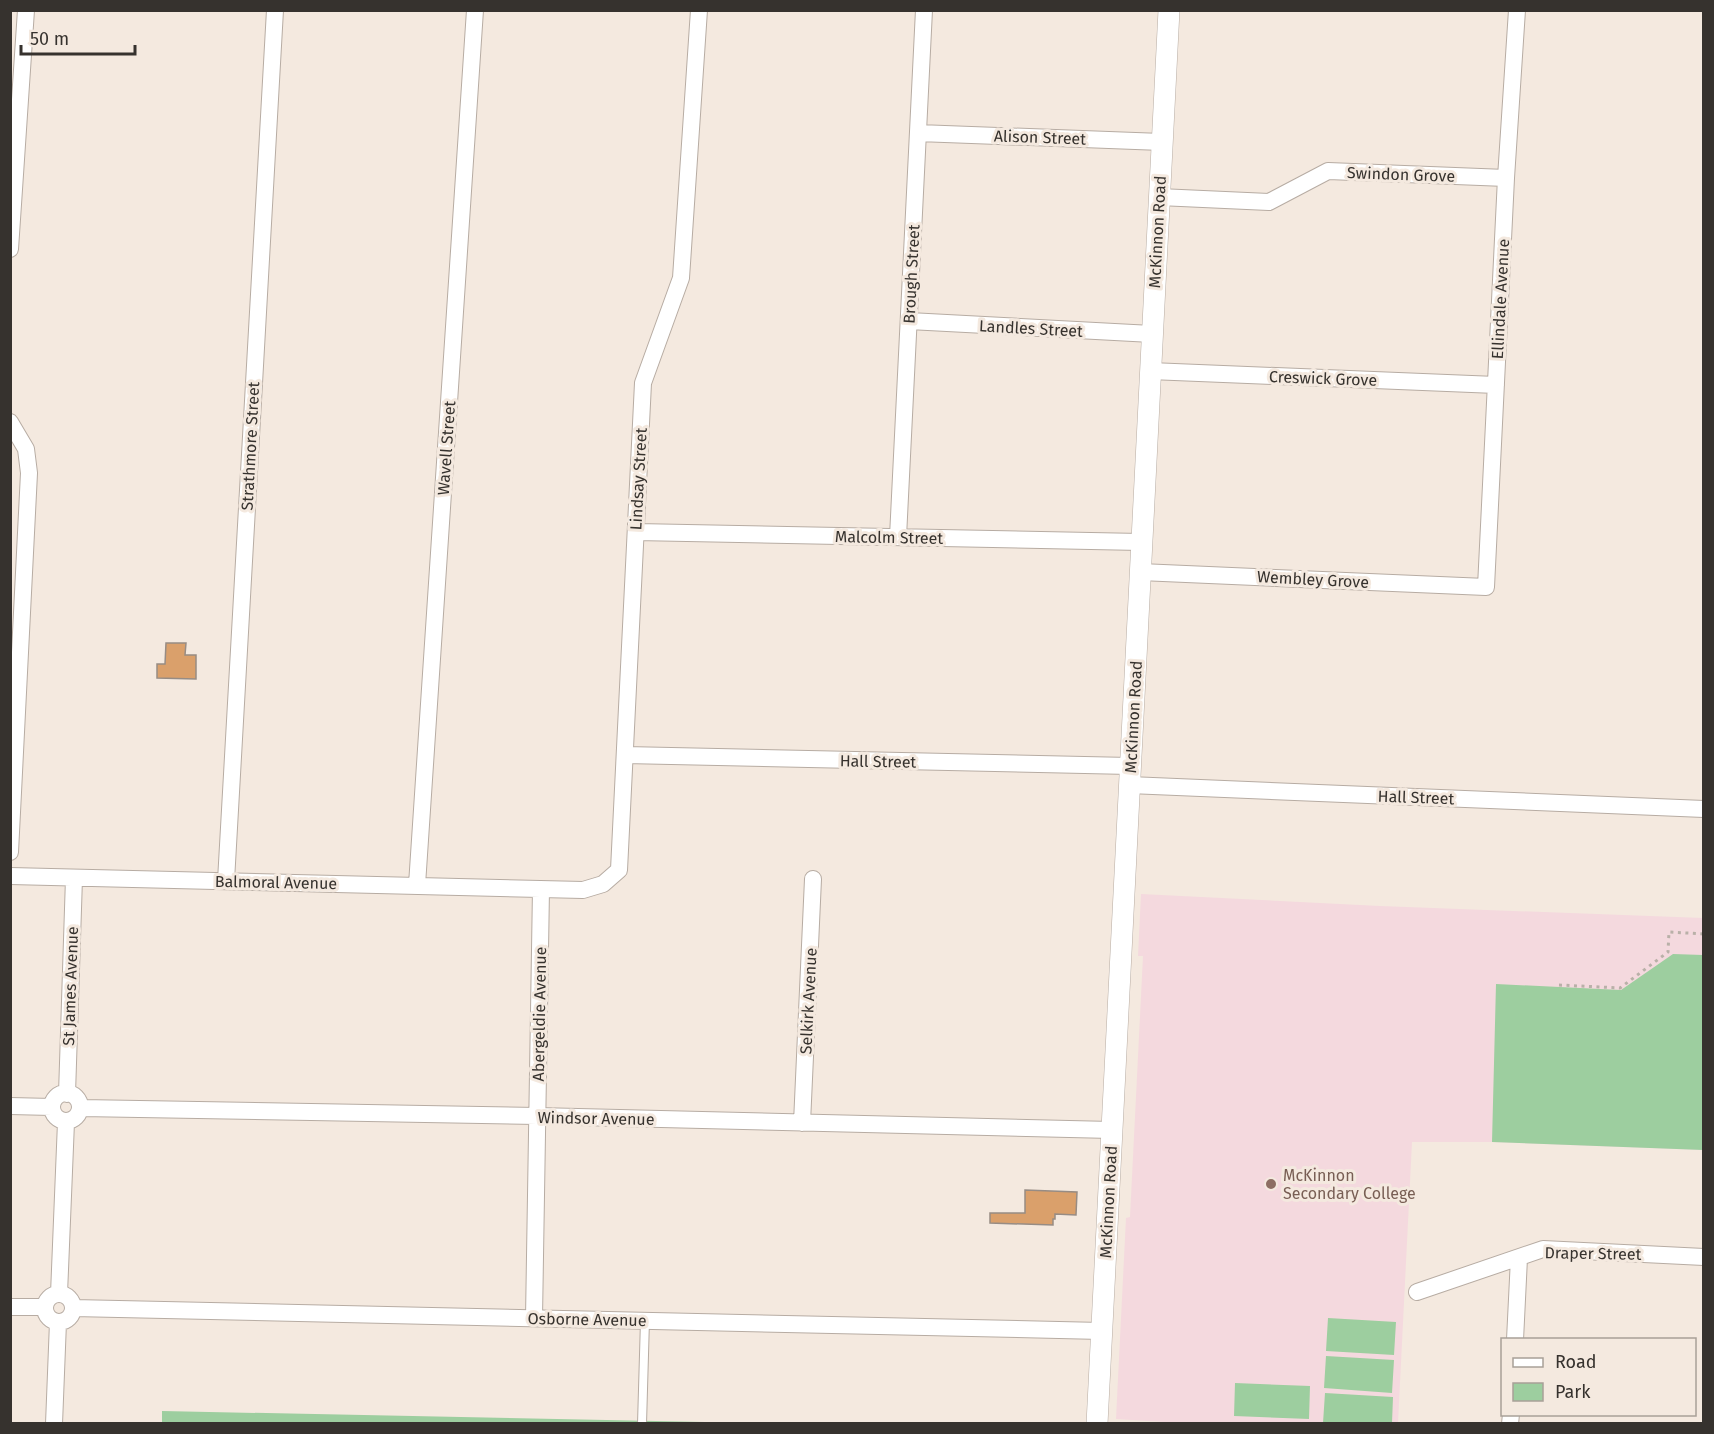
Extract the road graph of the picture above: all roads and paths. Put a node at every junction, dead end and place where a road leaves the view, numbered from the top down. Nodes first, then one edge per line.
1 (26, 10) edge
2 (275, 10) edge
3 (475, 10) edge
4 (699, 10) edge
5 (924, 10) edge
6 (1169, 10) edge
7 (1517, 10) edge
8 (918, 133) junction
9 (1162, 142) junction
10 (1506, 178) junction
11 (1159, 197) junction
12 (10, 249) edge
13 (909, 321) junction
14 (1152, 334) junction
15 (1150, 372) junction
16 (1496, 385) junction
17 (10, 422) edge
18 (636, 532) junction
19 (898, 537) junction
20 (1142, 542) junction
21 (1140, 572) junction
22 (18, 579) edge
23 (1486, 587) joint
24 (625, 755) junction
25 (1130, 776) junction
26 (1704, 809) edge
27 (10, 852) edge
28 (10, 876) edge
29 (74, 878) junction
30 (813, 879) dead end
31 (226, 881) junction
32 (417, 885) junction
33 (542, 889) junction
34 (1704, 934) edge
35 (1559, 985) dead end
36 (67, 1094) junction
37 (10, 1106) edge
38 (52, 1107) junction
39 (81, 1108) junction
40 (537, 1116) junction
41 (66, 1122) junction
42 (802, 1123) junction
43 (1112, 1130) junction
44 (1704, 1257) edge
45 (1519, 1258) junction
46 (1417, 1292) dead end
47 (59, 1294) junction
48 (10, 1307) edge
49 (44, 1307) junction
50 (73, 1308) junction
51 (534, 1318) junction
52 (645, 1320) junction
53 (58, 1322) junction
54 (1102, 1331) junction
55 (1515, 1338) edge
56 (54, 1424) edge
57 (642, 1424) edge
58 (1097, 1424) edge

1 - 12 street
2 - 31 street, Strathmore Street
3 - 32 street, Wavell Street
4 - 18 street, Lindsay Street
5 - 8 street, Brough Street
6 - 9 street, McKinnon Road
7 - 10 street, Ellindale Avenue
8 - 9 street, Alison Street
8 - 13 street, Brough Street
9 - 11 street, McKinnon Road
10 - 11 street, Swindon Grove
10 - 16 street, Ellindale Avenue
11 - 14 street, McKinnon Road
13 - 14 street, Landles Street
13 - 19 street, Brough Street
14 - 15 street, McKinnon Road
15 - 16 street, Creswick Grove
15 - 20 street, McKinnon Road
16 - 23 street, Ellindale Avenue
17 - 22 street
18 - 19 street, Malcolm Street
18 - 24 street, Lindsay Street
19 - 20 street, Malcolm Street
20 - 21 street, McKinnon Road
21 - 23 street, Wembley Grove
21 - 25 street, McKinnon Road
22 - 27 street
24 - 25 street, Hall Street
24 - 33 street, Lindsay Street
25 - 26 street, Hall Street
25 - 43 street, McKinnon Road
28 - 29 street, Balmoral Avenue
29 - 31 street, Balmoral Avenue
29 - 36 street, St James Avenue
30 - 42 street, Selkirk Avenue
31 - 32 street, Balmoral Avenue
32 - 33 street, Balmoral Avenue
33 - 40 street, Abergeldie Avenue
34 - 35 path
36 - 38 street
36 - 39 street
37 - 38 street
38 - 41 street
39 - 40 street, Windsor Avenue
39 - 41 street
40 - 42 street, Windsor Avenue
40 - 51 street, Abergeldie Avenue
41 - 47 street
42 - 43 street, Windsor Avenue
43 - 54 street, McKinnon Road
44 - 45 street, Draper Street
45 - 46 street, Draper Street
45 - 55 street
47 - 49 street
47 - 50 street
48 - 49 street
49 - 53 street
50 - 51 street, Osborne Avenue
50 - 53 street
51 - 52 street, Osborne Avenue
52 - 54 street, Osborne Avenue
52 - 57 lane
53 - 56 street
54 - 58 street, McKinnon Road

